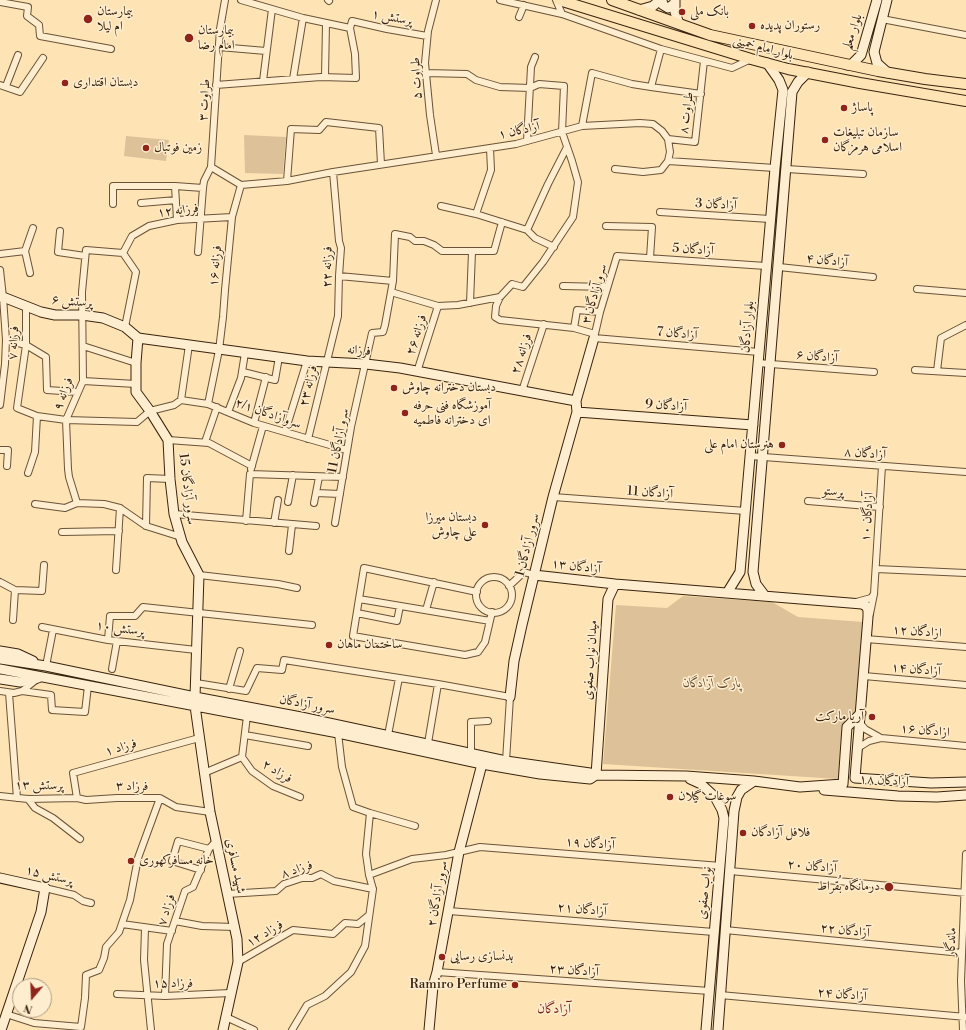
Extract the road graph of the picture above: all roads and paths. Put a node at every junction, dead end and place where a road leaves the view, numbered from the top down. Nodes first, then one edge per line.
1 (225, 0) edge
2 (241, 0) edge
3 (436, 0) edge
4 (500, 0) edge
5 (557, 0) edge
6 (612, 0) edge
7 (661, 0) edge
8 (877, 0) edge
9 (887, 0) edge
10 (0, 2) edge
11 (258, 2) edge
12 (674, 2) edge
13 (524, 5) junction
14 (272, 9) junction
15 (639, 10) junction
16 (562, 14) junction
17 (519, 17) dead end
18 (302, 18) junction
19 (882, 19) junction
20 (326, 23) junction
21 (679, 24) junction
22 (350, 28) junction
23 (966, 35) edge
24 (427, 36) junction
25 (219, 48) junction
26 (661, 48) junction
27 (111, 49) dead end
28 (266, 51) junction
29 (18, 55) dead end
30 (535, 57) dead end
31 (43, 58) dead end
32 (751, 59) junction
33 (704, 61) junction
34 (767, 63) junction
35 (847, 65) junction
36 (808, 72) junction
37 (426, 73) junction
38 (888, 73) junction
39 (325, 77) junction
40 (293, 79) junction
41 (263, 81) junction
42 (966, 84) edge
43 (3, 85) edge
44 (216, 85) junction
45 (651, 87) junction
46 (530, 88) junction
47 (701, 94) junction
48 (966, 101) edge
49 (582, 126) junction
50 (562, 132) junction
51 (668, 139) junction
52 (526, 141) junction
53 (567, 147) junction
54 (490, 148) junction
55 (436, 155) junction
56 (668, 161) junction
57 (381, 164) junction
58 (211, 167) junction
59 (775, 168) junction
60 (615, 169) dead end
61 (787, 169) junction
62 (334, 172) junction
63 (863, 174) dead end
64 (287, 181) junction
65 (241, 185) junction
66 (175, 186) junction
67 (203, 188) junction
68 (176, 200) junction
69 (141, 203) dead end
70 (113, 204) dead end
71 (441, 206) dead end
72 (660, 212) dead end
73 (476, 214) junction
74 (232, 216) junction
75 (200, 219) junction
76 (770, 219) junction
77 (177, 220) junction
78 (502, 222) junction
79 (606, 226) dead end
80 (33, 228) dead end
81 (527, 230) junction
82 (60, 231) dead end
83 (554, 247) junction
84 (24, 251) junction
85 (198, 252) dead end
86 (472, 252) junction
87 (86, 253) junction
88 (123, 253) junction
89 (0, 254) edge
90 (617, 256) joint
91 (650, 258) junction
92 (766, 266) junction
93 (779, 267) junction
94 (0, 270) edge
95 (30, 273) dead end
96 (339, 276) junction
97 (873, 277) dead end
98 (393, 281) junction
99 (563, 286) dead end
100 (607, 287) junction
101 (916, 289) dead end
102 (391, 292) junction
103 (966, 293) edge
104 (2, 297) edge
105 (500, 297) junction
106 (470, 303) junction
107 (26, 306) junction
108 (438, 306) junction
109 (600, 312) junction
110 (82, 315) junction
111 (544, 324) junction
112 (966, 325) edge
113 (125, 327) junction
114 (574, 328) junction
115 (595, 336) junction
116 (138, 338) junction
117 (6, 340) junction
118 (26, 345) junction
119 (189, 345) junction
120 (83, 346) junction
121 (219, 350) junction
122 (759, 352) junction
123 (245, 353) junction
124 (279, 357) junction
125 (307, 361) junction
126 (327, 362) junction
127 (136, 363) junction
128 (758, 363) junction
129 (366, 364) junction
130 (771, 364) junction
131 (915, 370) dead end
132 (937, 371) junction
133 (243, 372) junction
134 (417, 372) junction
135 (874, 372) dead end
136 (966, 373) edge
137 (266, 377) junction
138 (82, 381) junction
139 (136, 384) junction
140 (522, 391) junction
141 (78, 392) junction
142 (182, 400) junction
143 (576, 400) junction
144 (208, 404) junction
145 (0, 405) edge
146 (217, 407) junction
147 (150, 411) junction
148 (228, 412) junction
149 (577, 412) junction
150 (37, 416) junction
151 (66, 420) junction
152 (254, 423) junction
153 (753, 425) junction
154 (263, 426) junction
155 (286, 432) junction
156 (308, 439) junction
157 (168, 440) junction
158 (205, 442) junction
159 (0, 450) edge
160 (347, 450) junction
161 (750, 456) junction
162 (762, 457) junction
163 (7, 466) dead end
164 (252, 466) junction
165 (882, 466) junction
166 (966, 472) edge
167 (28, 473) dead end
168 (250, 474) junction
169 (293, 475) junction
170 (319, 477) junction
171 (343, 477) junction
172 (170, 479) junction
173 (316, 493) junction
174 (340, 494) junction
175 (553, 497) junction
176 (278, 500) dead end
177 (808, 501) dead end
178 (288, 502) dead end
179 (77, 503) junction
180 (314, 503) dead end
181 (35, 504) dead end
182 (880, 506) junction
183 (120, 508) junction
184 (746, 511) junction
185 (174, 514) junction
186 (246, 521) junction
187 (274, 523) junction
188 (335, 523) dead end
189 (292, 525) junction
190 (146, 526) junction
191 (316, 526) dead end
192 (119, 531) junction
193 (62, 532) dead end
194 (180, 537) junction
195 (289, 551) dead end
196 (44, 565) dead end
197 (876, 568) junction
198 (116, 570) dead end
199 (740, 572) junction
200 (753, 572) junction
201 (966, 572) edge
202 (534, 574) junction
203 (199, 575) junction
204 (0, 582) edge
205 (434, 582) junction
206 (615, 584) junction
207 (510, 586) junction
208 (297, 588) dead end
209 (15, 590) junction
210 (477, 592) junction
211 (727, 594) junction
212 (874, 594) junction
213 (765, 596) junction
214 (359, 599) junction
215 (853, 602) junction
216 (400, 606) junction
217 (426, 610) junction
218 (492, 612) junction
219 (197, 613) junction
220 (357, 614) junction
221 (13, 620) dead end
222 (490, 621) junction
223 (312, 625) dead end
224 (867, 625) junction
225 (42, 627) dead end
226 (53, 630) junction
227 (108, 640) junction
228 (866, 640) junction
229 (117, 641) junction
230 (966, 647) edge
231 (196, 650) junction
232 (0, 651) edge
233 (240, 651) dead end
234 (0, 659) edge
235 (46, 666) junction
236 (0, 669) edge
237 (112, 669) dead end
238 (864, 676) junction
239 (41, 677) junction
240 (399, 678) junction
241 (0, 679) edge
242 (196, 683) junction
243 (438, 684) junction
244 (88, 686) junction
245 (966, 686) edge
246 (229, 689) junction
247 (0, 691) edge
248 (22, 691) junction
249 (10, 693) junction
250 (510, 697) junction
251 (195, 702) junction
252 (861, 713) junction
253 (247, 716) junction
254 (488, 721) dead end
255 (860, 723) junction
256 (339, 729) junction
257 (245, 735) junction
258 (388, 735) junction
259 (199, 738) junction
260 (881, 738) junction
261 (428, 743) junction
262 (308, 746) dead end
263 (966, 746) edge
264 (858, 748) junction
265 (471, 752) junction
266 (242, 757) junction
267 (506, 761) junction
268 (482, 764) junction
269 (204, 773) junction
270 (686, 776) junction
271 (593, 777) junction
272 (754, 781) junction
273 (966, 782) edge
274 (800, 787) junction
275 (966, 795) edge
276 (0, 796) edge
277 (300, 796) dead end
278 (17, 798) junction
279 (77, 798) junction
280 (160, 798) junction
281 (28, 799) junction
282 (734, 811) junction
283 (210, 812) junction
284 (370, 813) junction
285 (723, 814) junction
286 (415, 826) dead end
287 (80, 839) dead end
288 (216, 841) junction
289 (209, 849) junction
290 (459, 852) junction
291 (966, 854) edge
292 (721, 866) junction
293 (201, 870) junction
294 (730, 871) junction
295 (369, 875) junction
296 (0, 878) edge
297 (44, 888) junction
298 (373, 889) junction
299 (965, 892) edge
300 (228, 894) junction
301 (91, 903) dead end
302 (448, 911) junction
303 (369, 915) junction
304 (175, 921) junction
305 (122, 924) junction
306 (235, 927) junction
307 (145, 928) junction
308 (725, 930) junction
309 (172, 931) junction
310 (714, 932) junction
311 (962, 953) junction
312 (238, 962) junction
313 (437, 972) junction
314 (710, 991) junction
315 (230, 993) junction
316 (117, 994) dead end
317 (146, 995) junction
318 (165, 996) junction
319 (720, 996) junction
320 (6, 1014) junction
321 (226, 1017) junction
322 (964, 1017) edge
323 (81, 1028) edge
324 (1, 1030) edge
325 (151, 1030) edge
326 (223, 1030) edge
327 (254, 1030) edge
328 (292, 1030) edge
329 (429, 1030) edge
330 (706, 1030) edge
331 (718, 1030) edge
332 (963, 1030) edge

1 - 25 street, طراوت ۳
2 - 11 street, پرستش ۱
3 - 24 street, طراوت ۵
4 - 13 street
5 - 16 street
5 - 32 main road, بلوار امام خمینی
6 - 15 main road, بلوار امام خمینی
7 - 12 main road
7 - 15 main road
8 - 35 main road, بلوار معلم
9 - 19 main road, بلوار معلم
10 - 27 street
11 - 14 street, پرستش ۱
12 - 21 main road
13 - 16 street
13 - 17 street
14 - 18 street, پرستش ۱
14 - 28 street
15 - 21 main road, بلوار امام خمینی
16 - 26 street
18 - 20 street, پرستش ۱
18 - 40 street
19 - 23 street
19 - 38 main road, بلوار معلم
20 - 22 street, پرستش ۱
20 - 39 street
21 - 35 main road, بلوار امام خمینی
22 - 24 street, پرستش ۱
22 - 39 street
24 - 37 street, طراوت ۵
25 - 28 street
25 - 44 street, طراوت ۳
26 - 33 street
26 - 45 street
28 - 41 street
29 - 43 street
30 - 46 street
31 - 43 street
32 - 33 street
32 - 34 main road, بلوار امام خمینی
33 - 47 street, طراوت ۸
34 - 36 main road, بلوار امام خمینی
34 - 59 main road, بلوار آزادگان
35 - 38 main road, بلوار امام خمینی
36 - 48 main road, بلوار امام خمینی
36 - 61 main road, بلوار آزادگان
37 - 46 street
37 - 55 street, طراوت ۵
38 - 42 main road, بلوار امام خمینی
39 - 40 street
40 - 41 street
41 - 44 street
44 - 58 street, طراوت ۳
45 - 47 street
45 - 49 street
46 - 50 street
46 - 52 street
47 - 51 street, طراوت ۸
49 - 50 street, آزادگان ۱
49 - 51 street, آزادگان ۱
50 - 52 street, آزادگان ۱
50 - 53 street
51 - 56 street
52 - 54 street, آزادگان ۱
53 - 81 street
53 - 83 street
54 - 55 street, آزادگان ۱
54 - 73 street
55 - 57 street, آزادگان ۱
56 - 59 street
56 - 60 street
57 - 62 street, آزادگان ۱
57 - 64 street
58 - 65 street
58 - 67 street, طراوت ۳
59 - 61 main road
59 - 76 main road, بلوار آزادگان
61 - 63 street
61 - 93 main road, بلوار آزادگان
62 - 64 street, آزادگان ۱
62 - 96 street, فرزانه ۲۲
64 - 65 street, آزادگان ۱
65 - 74 street, فرزانه ۱۶
66 - 67 street
66 - 68 street
66 - 70 street
67 - 75 street, طراوت ۳
68 - 69 street
68 - 77 street
71 - 73 street
72 - 76 street, آزادگان 3
73 - 78 street
74 - 75 street, فرزانه ۱۲
74 - 121 street, فرزانه ۱۶
75 - 77 street, فرزانه ۱۲
75 - 85 street, طراوت ۳
76 - 92 main road, بلوار آزادگان
77 - 88 street, فرزانه ۱۲
78 - 81 street
78 - 86 street
79 - 91 street
80 - 84 street
81 - 83 street
82 - 87 street
83 - 105 street
84 - 89 street
84 - 95 street
86 - 98 street
86 - 106 street
87 - 88 street
87 - 110 street, فرزانه ۹
88 - 113 street
90 - 91 street, آزادگان 5
90 - 100 street, سرو آزادگان ۳
91 - 92 street, آزادگان 5
92 - 93 main road
92 - 122 main road, بلوار آزادگان
93 - 97 street, آزادگان ۴
93 - 130 main road, بلوار آزادگان
94 - 104 street
96 - 98 street
96 - 126 street, فرزانه ۲۲
98 - 102 street
99 - 100 street
100 - 109 street, سرو آزادگان ۳
101 - 103 street
102 - 108 street
102 - 129 street, سرو آزادگان 11
104 - 107 main road, پرستش ۶
104 - 117 street
105 - 106 street
105 - 111 street, آزادگان 7
106 - 108 street
107 - 110 main road, پرستش ۶
107 - 118 street, فرزانه ۷
108 - 134 street, فرزانه ۲۶
109 - 114 street
109 - 115 street, سرو آزادگان ۳
110 - 113 main road, پرستش ۶
110 - 120 street, فرزانه ۹
111 - 114 street, آزادگان 7
111 - 140 street, فرزانه ۲۸
112 - 132 street
113 - 116 main road, پرستش ۶
114 - 115 street, آزادگان 7
115 - 122 street, آزادگان 7
115 - 143 main road, سرور آزادگان 1
116 - 119 main road, فرزانه
116 - 127 main road, سرور آزادگان 15
117 - 118 street
117 - 145 street
118 - 141 street
118 - 150 street, فرزانه ۷
119 - 121 main road, فرزانه
119 - 142 street
120 - 127 street
120 - 138 street, فرزانه ۹
121 - 123 main road, فرزانه
121 - 144 street, فرزانه ۱۶
122 - 128 main road, بلوار آزادگان
123 - 124 main road, فرزانه
123 - 133 street
124 - 125 main road, فرزانه
124 - 137 street
125 - 126 main road, فرزانه
125 - 155 street
126 - 129 main road, فرزانه
126 - 156 street, فرزانه ۲۳
127 - 139 main road, سرور آزادگان 15
128 - 130 street, آزادگان ۶
128 - 153 main road, بلوار آزادگان
129 - 134 main road, فرزانه
129 - 160 street, سرو آزادگان 11
130 - 135 street, آزادگان ۶
130 - 162 main road, بلوار آزادگان
131 - 132 street
132 - 136 street
133 - 137 street
133 - 148 street
134 - 140 main road, فرزانه
137 - 152 street
138 - 139 street
138 - 141 street, فرزانه ۹
139 - 147 main road, سرور آزادگان 15
140 - 143 main road, فرزانه
141 - 151 street, فرزانه ۹
142 - 144 street, ۲/۱ سروآزادگان
142 - 147 street
143 - 149 main road, سرور آزادگان 1
144 - 146 street, ۲/۱ سروآزادگان
146 - 148 street, ۲/۱ سروآزادگان
146 - 158 street
147 - 151 street
147 - 157 main road, سرور آزادگان 15
148 - 152 street, ۲/۱ سروآزادگان
149 - 153 main road, آزادگان 9
149 - 175 main road, سرور آزادگان 1
150 - 151 street
150 - 167 street
151 - 179 street, فرزانه ۹
152 - 154 street, ۲/۱ سروآزادگان
153 - 161 main road, بلوار آزادگان
154 - 155 street, ۲/۱ سروآزادگان
154 - 164 street
155 - 156 street, ۲/۱ سروآزادگان
156 - 160 street, ۲/۱ سروآزادگان
157 - 158 street
157 - 172 main road, سرور آزادگان 15
158 - 164 street
159 - 163 street
160 - 171 street, سرو آزادگان 11
161 - 162 street, آزادگان ۸
161 - 184 main road, بلوار آزادگان
162 - 165 street, آزادگان ۸
162 - 200 main road, بلوار آزادگان
164 - 168 street
165 - 166 street, آزادگان ۸
165 - 182 street, آزادگان ۱۰
168 - 169 street
168 - 186 street
169 - 170 street
169 - 178 street
170 - 171 street
170 - 173 street
171 - 174 street, سرو آزادگان 11
172 - 185 main road, سرور آزادگان 15
172 - 190 street
173 - 174 street
173 - 180 street
174 - 188 street, سرو آزادگان 11
175 - 184 street, آزادگان 11
175 - 202 main road, سرور آزادگان 1
176 - 187 street
177 - 182 street, پرستو
179 - 181 street
179 - 183 street
182 - 197 street, آزادگان ۱۰
183 - 190 street
183 - 192 street
184 - 199 main road, بلوار آزادگان
185 - 186 street
185 - 194 main road, سرور آزادگان 15
186 - 187 street
187 - 189 street
189 - 191 street
189 - 195 street
190 - 194 street
192 - 193 street
192 - 198 street
194 - 203 main road, سرور آزادگان 15
196 - 209 street
197 - 201 street
197 - 212 street, آزادگان ۱۰
199 - 200 main road
199 - 211 main road, بلوار آزادگان
200 - 213 main road, بلوار آزادگان
202 - 206 main road, آزادگان ۱۳
202 - 207 street
202 - 250 main road, سرور آزادگان 1
203 - 208 street
203 - 219 main road
204 - 209 street
205 - 210 street
205 - 214 street
205 - 217 street
206 - 211 main road
206 - 271 main road, میدان نواب صفوی
207 - 210 street
207 - 218 street
209 - 221 street
210 - 218 street
211 - 213 main road
212 - 215 street
212 - 224 street, آزادگان ۱۰
213 - 215 main road
214 - 216 street
214 - 220 street
215 - 224 main road
216 - 217 street
216 - 220 street
217 - 222 street
218 - 222 street
219 - 223 street
219 - 227 street
219 - 231 main road
220 - 222 street
224 - 228 main road
225 - 226 street, پرستش ۱۰
226 - 227 street, پرستش ۱۰
226 - 235 street
227 - 229 street, پرستش ۱۰
228 - 230 street, ازادگان ۱۲
228 - 238 main road
229 - 231 street, پرستش ۱۰
229 - 237 street
231 - 242 main road
232 - 235 main road
233 - 246 street
234 - 235 main road, سرور آزادگان
235 - 251 main road, سرور آزادگان
236 - 239 main road, سرور آزادگان
238 - 245 street, آزادگان ۱۴
238 - 252 main road
239 - 241 main road
239 - 244 main road, سرور آزادگان
239 - 248 street
240 - 243 street
240 - 246 street
240 - 258 street
242 - 246 street
242 - 251 main road
243 - 250 street
243 - 261 street
244 - 248 street
244 - 251 main road, سرور آزادگان
247 - 249 street
248 - 249 street
249 - 278 street
250 - 267 street, سرور آزادگان 1
251 - 253 main road, سرور آزادگان
251 - 256 main road, سرور آزادگان
251 - 259 main road, شهید مسافری
252 - 255 main road
252 - 274 main road
253 - 256 main road, سرور آزادگان
253 - 257 street
254 - 265 street
255 - 260 street, ازادگان ۱۶
255 - 264 main road
256 - 258 main road, سرور آزادگان
256 - 268 main road, سرور آزادگان
256 - 284 street
257 - 262 street
257 - 266 street
258 - 261 main road, سرور آزادگان
259 - 269 main road, شهید مسافری
259 - 279 street, فرزاد ۱
260 - 263 street, ازادگان ۱۶
260 - 264 street, ازادگان ۱۶
261 - 265 main road, سرور آزادگان
264 - 273 main road
265 - 267 main road, سرور آزادگان
266 - 269 street
266 - 277 street, فرزاد ۲
267 - 271 main road, سرور آزادگان
268 - 271 main road, سرور آزادگان
268 - 290 main road, سرور آزادگان ۲
269 - 283 main road, شهید مسافری
270 - 271 main road
270 - 272 main road
270 - 285 main road, نواب صفوی
272 - 274 main road
272 - 282 main road, نواب صفوی
274 - 275 main road, آزادگان ۱۸
276 - 278 street, پرستش ۱۳
278 - 281 street, پرستش ۱۳
279 - 280 street, فرزاد ۳
279 - 281 street, پرستش ۱۳
280 - 283 street, فرزاد ۳
280 - 305 street
281 - 287 street
282 - 285 main road
282 - 294 main road, نواب صفوی
283 - 288 main road, شهید مسافری
284 - 286 street
284 - 295 street
285 - 292 main road, نواب صفوی
288 - 289 street, فرزاد ۷
288 - 300 main road, شهید مسافری
289 - 293 street, فرزاد ۷
289 - 293 street
290 - 292 street, آزادگان ۱۹
290 - 295 street, آزادگان ۱۹
290 - 302 main road, سرور آزادگان ۲
291 - 299 street, ماندگار
292 - 310 main road, نواب صفوی
293 - 304 street, فرزاد ۷
294 - 299 street, آزادگان ۲۰
294 - 308 main road, نواب صفوی
295 - 298 street
296 - 297 main road, پرستش ۱۵
297 - 301 street, پرستش ۱۵
297 - 320 main road
298 - 300 street, فرزاد ۸
298 - 303 street
299 - 311 street, ماندگار
300 - 306 main road, شهید مسافری
302 - 310 street, آزادگان ۲۱
302 - 313 main road, سرور آزادگان ۲
303 - 312 street, فرزاد ۱۲
303 - 328 street
304 - 306 street
304 - 309 street, فرزاد ۷
305 - 307 street
305 - 323 street
306 - 312 main road, شهید مسافری
307 - 309 street
307 - 317 street
308 - 311 street, آزادگان ۲۲
308 - 319 main road, نواب صفوی
309 - 318 street, فرزاد ۷
310 - 314 main road, نواب صفوی
311 - 322 street, ماندگار
312 - 315 main road, شهید مسافری
313 - 314 street, آزادگان ۲۳
313 - 329 main road, سرور آزادگان ۲
314 - 330 main road, نواب صفوی
315 - 318 street, فرزاد ۱۵
315 - 321 main road, شهید مسافری
316 - 317 street, فرزاد ۱۵
317 - 318 street, فرزاد ۱۵
317 - 325 street
319 - 322 street, آزادگان ۲۴
319 - 331 main road, نواب صفوی
320 - 323 street
320 - 324 main road
321 - 326 main road, شهید مسافری
321 - 327 street
322 - 332 street, ماندگار

